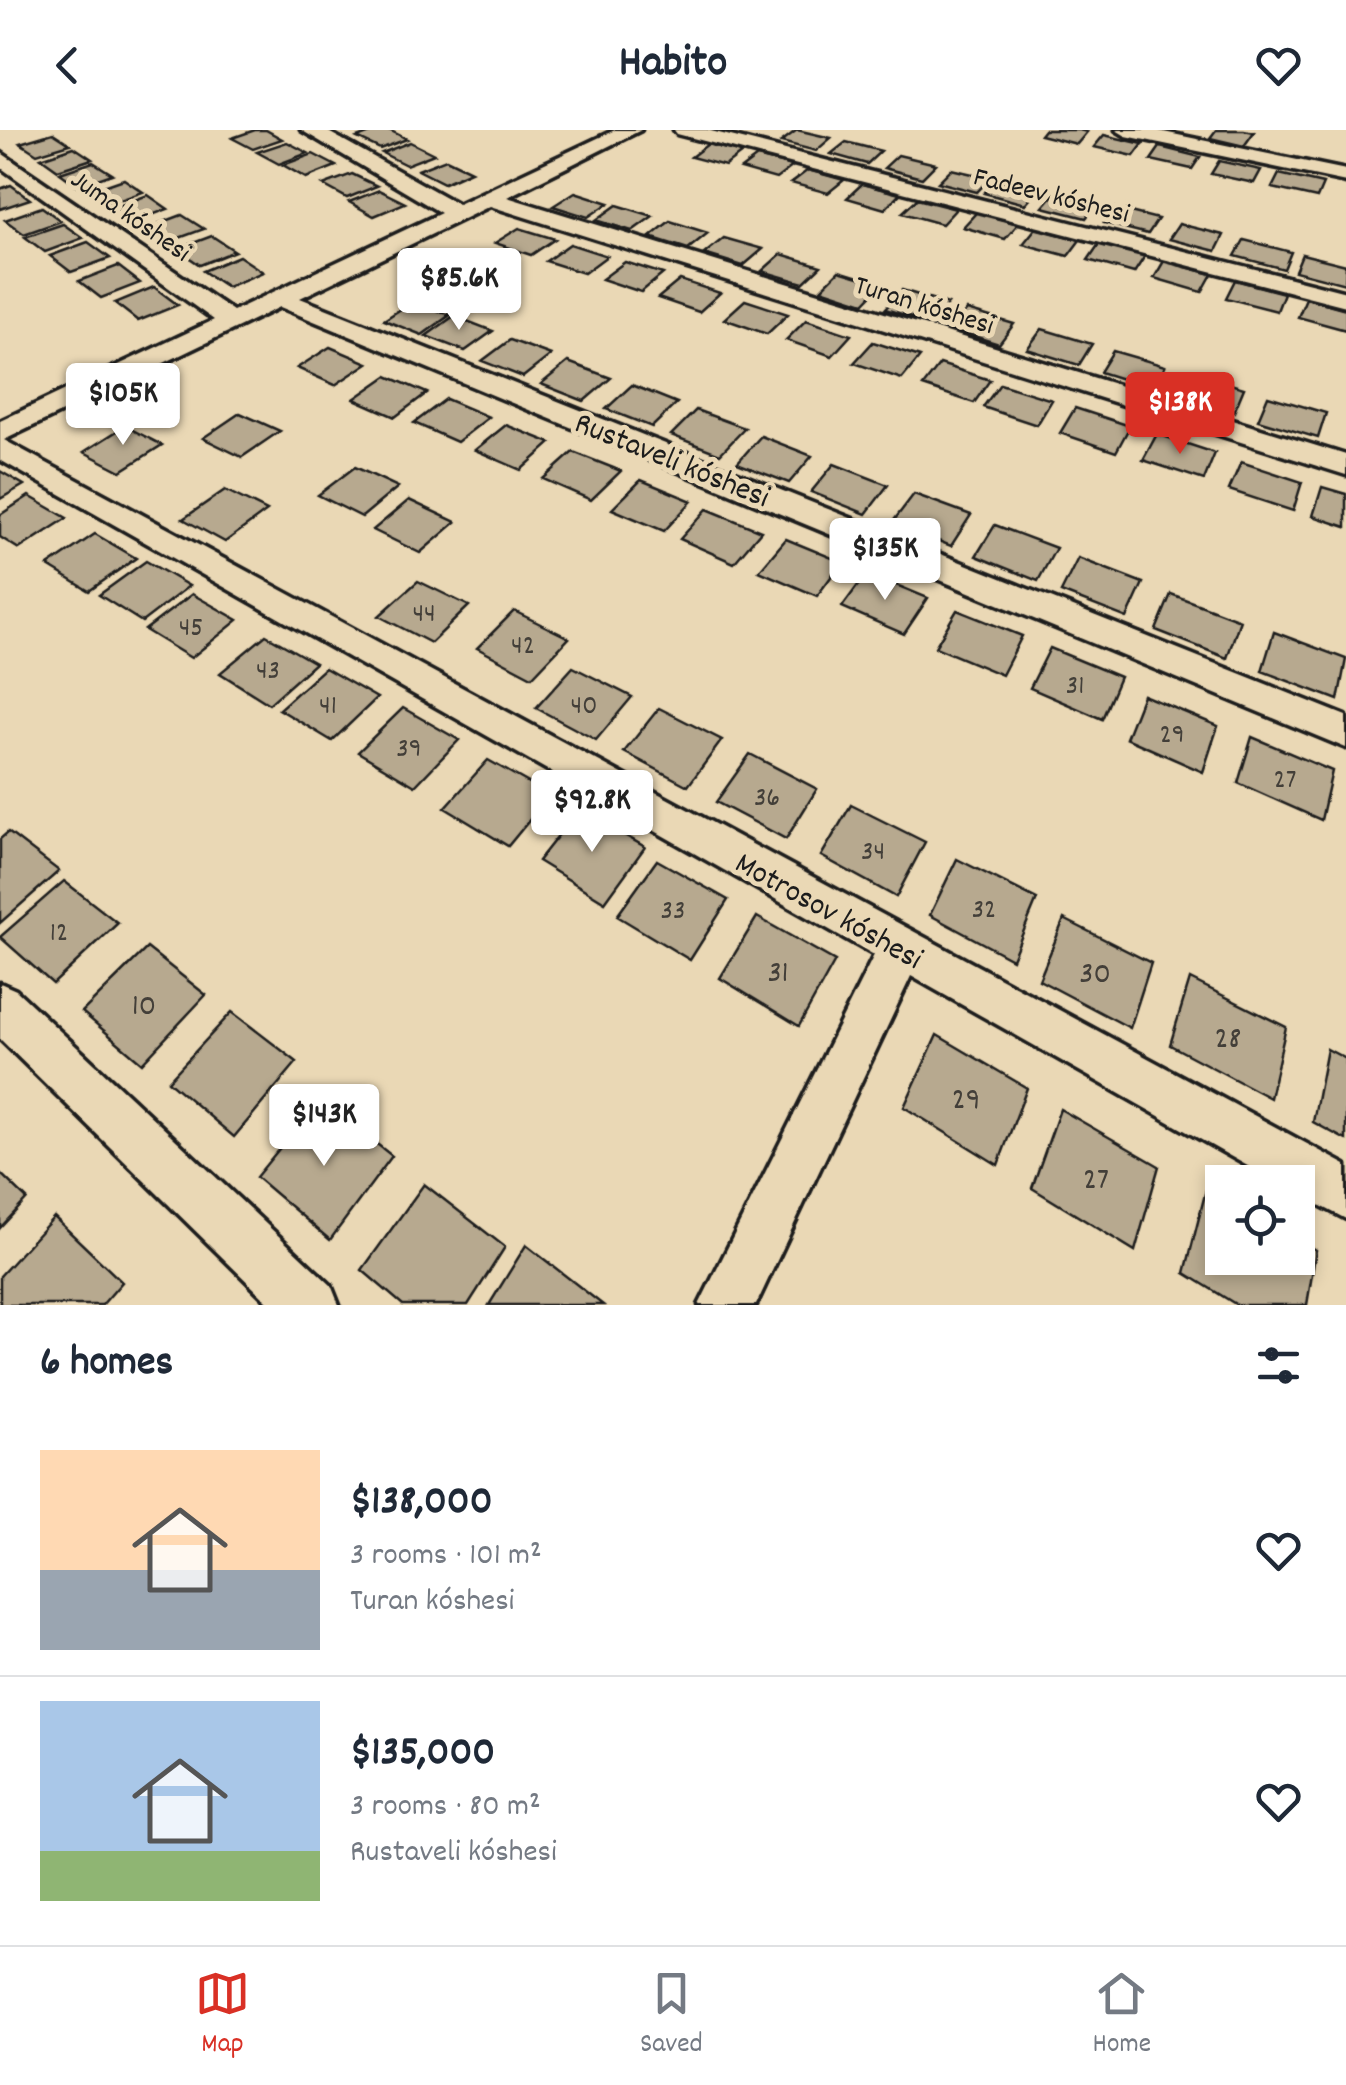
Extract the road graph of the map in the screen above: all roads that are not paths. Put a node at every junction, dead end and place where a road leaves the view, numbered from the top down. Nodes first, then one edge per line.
1 (311, 130) edge
2 (630, 130) edge
3 (684, 130) edge
4 (1126, 130) edge
5 (0, 158) edge
6 (1346, 176) edge
7 (487, 198) junction
8 (459, 214) junction
9 (279, 298) junction
10 (1346, 299) edge
11 (230, 320) junction
12 (0, 432) edge
13 (0, 448) edge
14 (1346, 465) edge
15 (1346, 732) edge
16 (901, 949) junction
17 (0, 1006) edge
18 (1346, 1193) edge
19 (310, 1305) edge
20 (727, 1305) edge

1 - 8 street
2 - 7 street
3 - 10 street, Fadeev kóshesi
4 - 6 street
5 - 11 street, Juma kóshesi
7 - 8 street
7 - 14 street, Turan kóshesi
8 - 9 street
9 - 11 street
9 - 15 street, Rustaveli kóshesi
11 - 12 street
13 - 16 street, Motrosov kóshesi
16 - 18 street, Motrosov kóshesi
16 - 20 street
17 - 19 street

